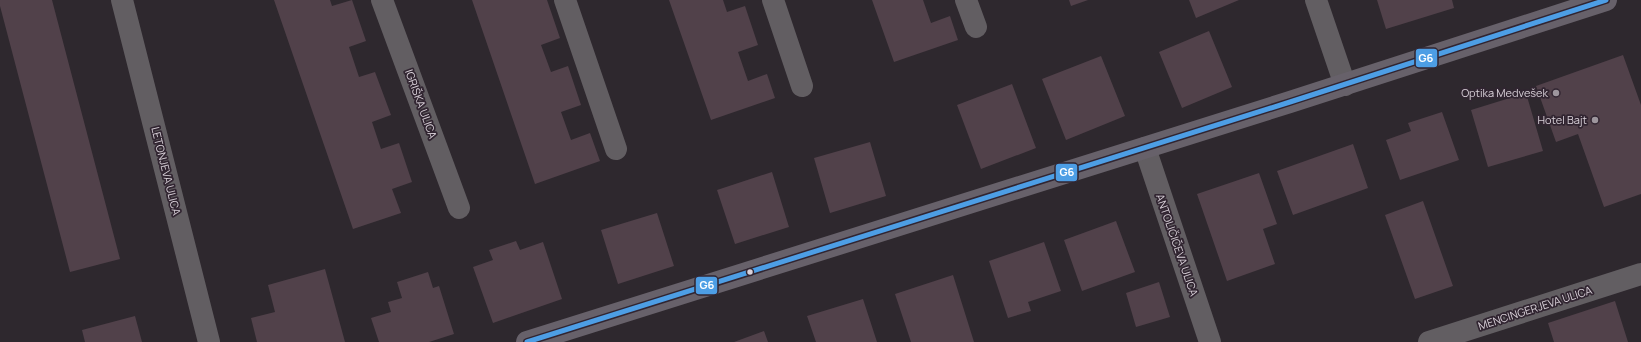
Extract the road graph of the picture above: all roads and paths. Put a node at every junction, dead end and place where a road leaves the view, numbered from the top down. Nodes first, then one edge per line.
1 (122, 0) edge
2 (382, 0) edge
3 (565, 0) edge
4 (773, 0) edge
5 (966, 0) edge
6 (1316, 0) edge
7 (1606, 0) edge
8 (976, 27) dead end
9 (1345, 85) junction
10 (802, 86) dead end
11 (1145, 148) junction
12 (616, 149) dead end
13 (459, 208) dead end
14 (1641, 274) edge
15 (209, 342) edge
16 (527, 342) edge
17 (1210, 342) edge
18 (1429, 342) edge

1 - 15 street, LETONJEVA ULICA
2 - 13 street, IGRIŠKA ULICA
3 - 12 street
4 - 10 street
5 - 8 street
6 - 9 street
7 - 9 street
9 - 11 street
11 - 16 street
11 - 17 street, ANTOLIČIČEVA ULICA
14 - 18 street, MENCINGERJEVA ULICA

